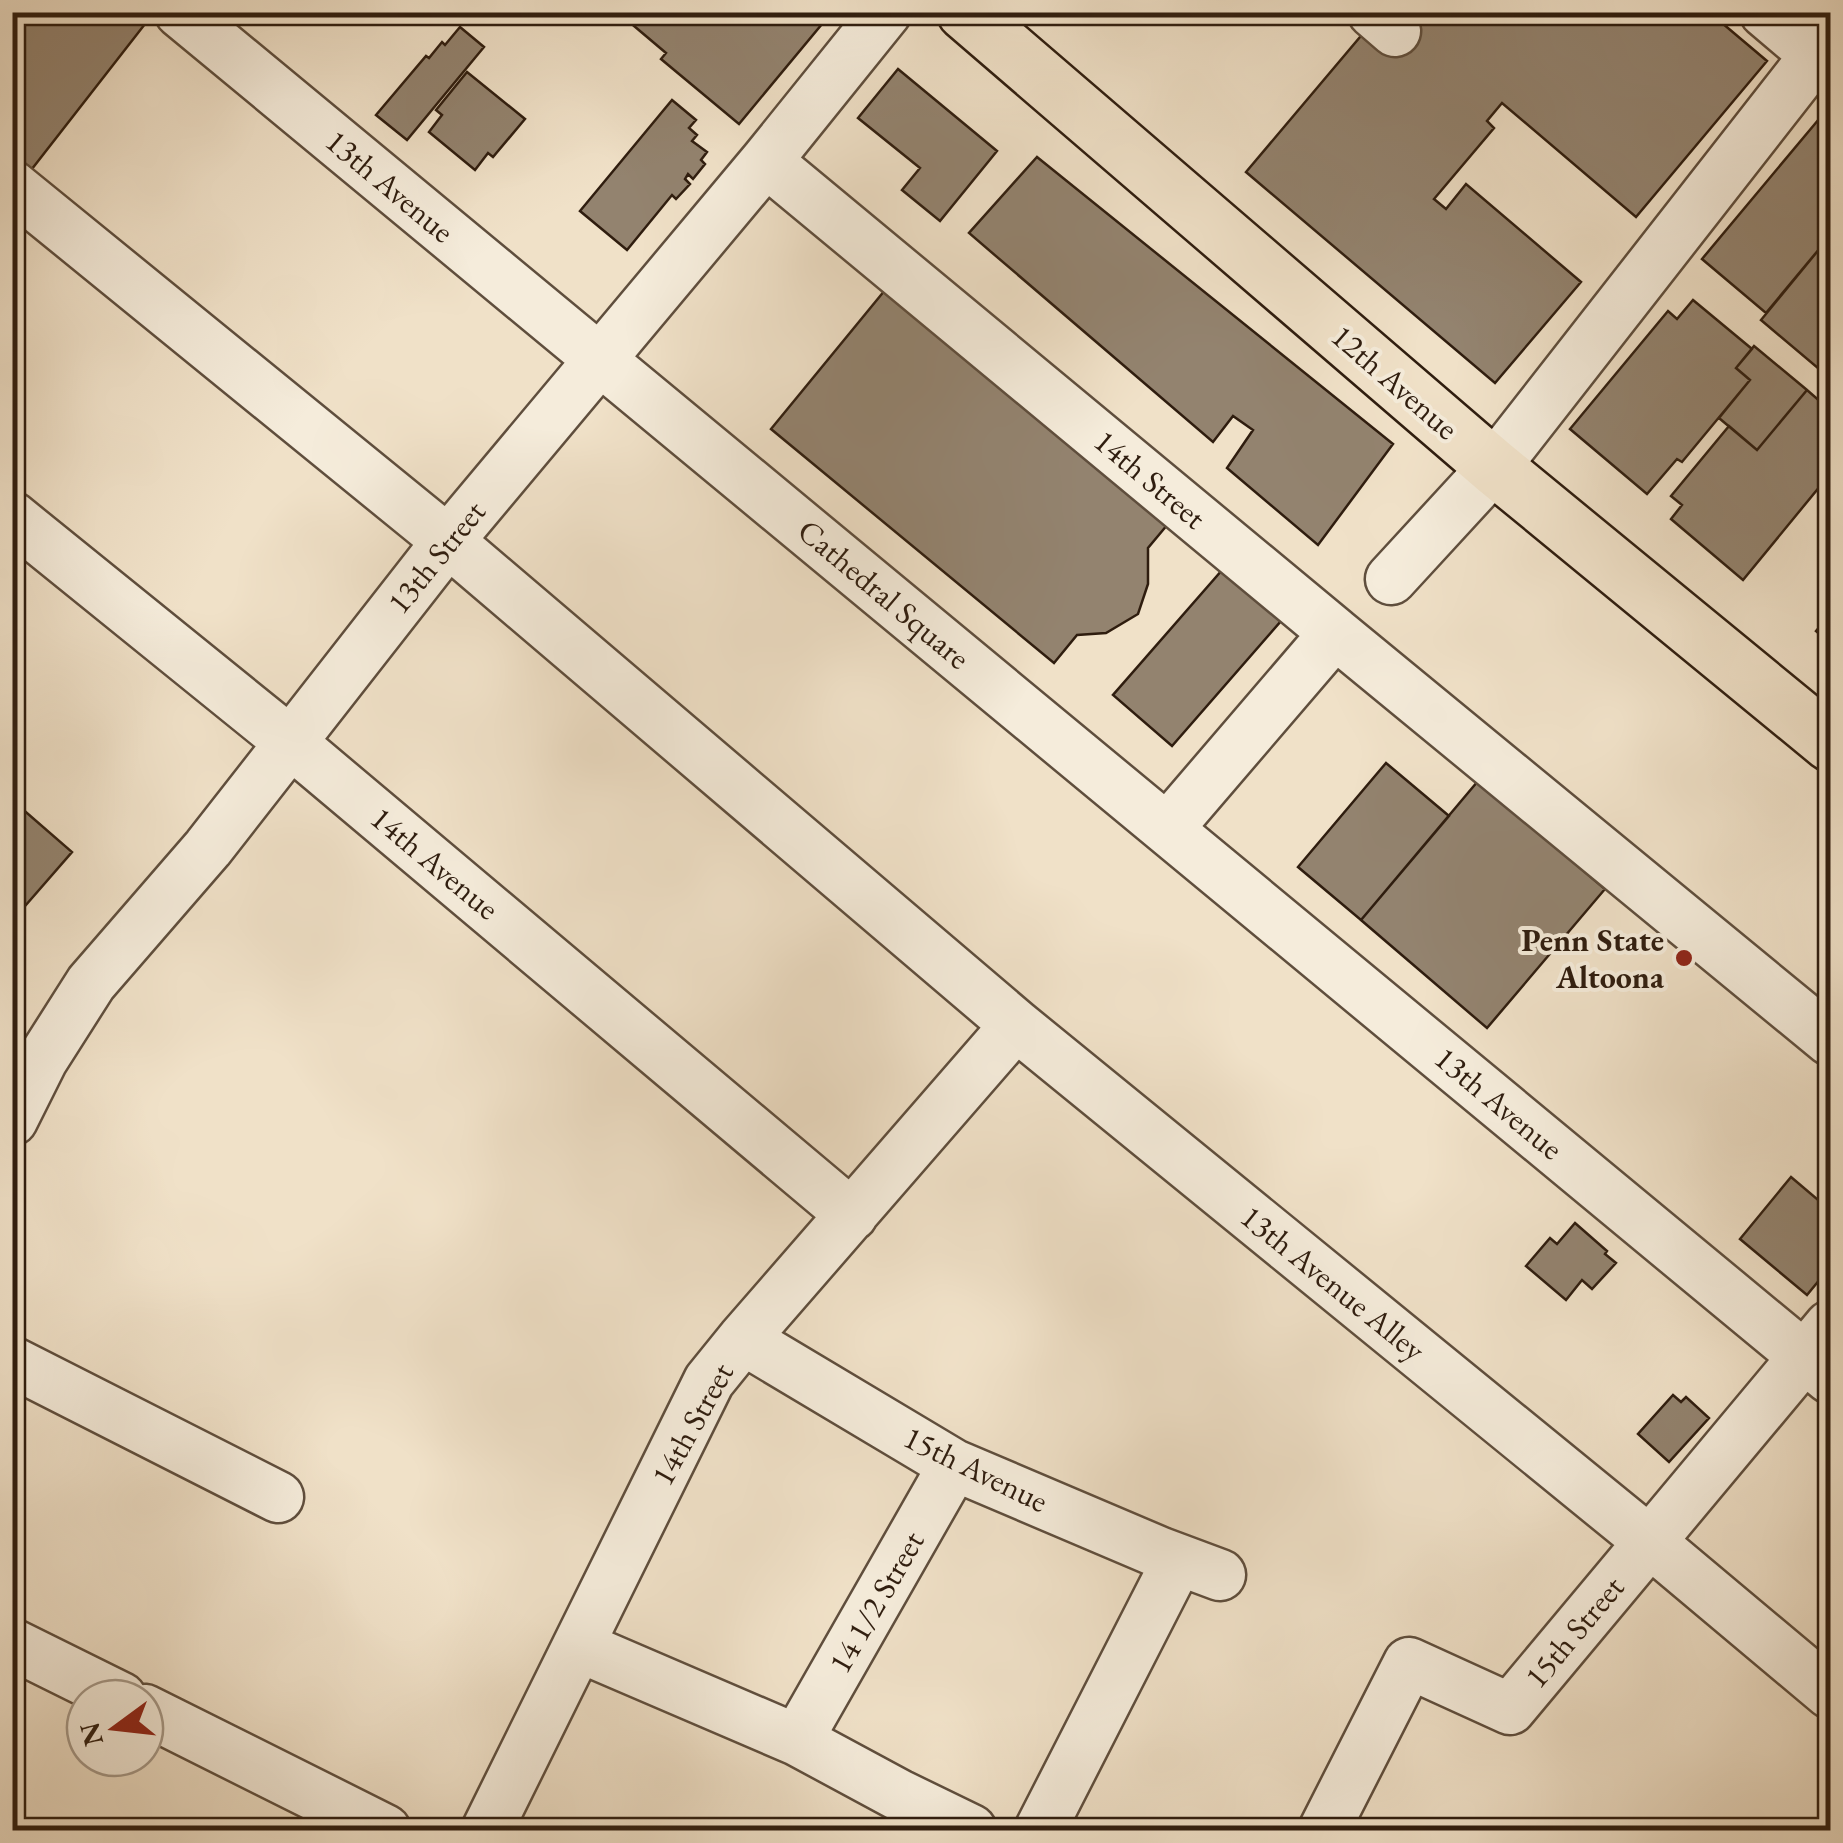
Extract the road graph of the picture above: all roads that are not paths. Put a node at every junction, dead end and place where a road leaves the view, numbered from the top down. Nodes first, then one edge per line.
1 (180, 12) edge
2 (886, 12) edge
3 (966, 12) edge
4 (1765, 12) edge
5 (1823, 61) edge
6 (766, 161) junction
7 (12, 186) edge
8 (600, 359) junction
9 (1494, 467) junction
10 (12, 517) edge
11 (448, 541) junction
12 (1392, 579) dead end
13 (1335, 633) junction
14 (290, 742) junction
15 (1830, 744) edge
16 (1167, 829) junction
17 (1016, 1025) junction
18 (1830, 1040) edge
19 (27, 1052) edge
20 (12, 1120) edge
21 (852, 1215) junction
22 (743, 1339) junction
23 (1822, 1354) edge
24 (12, 1362) edge
25 (954, 1465) junction
26 (278, 1497) dead end
27 (1650, 1542) junction
28 (12, 1644) edge
29 (578, 1646) junction
30 (81, 1678) edge
31 (1830, 1693) edge
32 (165, 1720) edge
33 (798, 1740) junction
34 (385, 1830) edge
35 (486, 1830) edge
36 (970, 1830) edge
37 (1040, 1830) edge
38 (1324, 1830) edge

1 - 8 street, 13th Avenue
2 - 6 street, 13th Street
3 - 9 main road, 12th Avenue
4 - 5 street
5 - 9 street
6 - 8 street, 13th Street
6 - 13 street, 14th Street
7 - 11 street, 13th Avenue Alley
8 - 11 street, 13th Street
8 - 16 street, Cathedral Square
9 - 12 street
9 - 15 main road, 12th Avenue
10 - 14 street, 14th Avenue
11 - 14 street, 13th Street
11 - 17 street, 13th Avenue Alley
13 - 16 street
13 - 18 street, 14th Street
14 - 19 street, 13th Street
14 - 21 street, 14th Avenue
16 - 23 street, 13th Avenue
17 - 21 street, 14th Street
17 - 27 street, 13th Avenue Alley
19 - 20 street, 13th Street
21 - 22 street, 14th Street
22 - 25 street, 15th Avenue
22 - 29 street, 14th Street
23 - 27 street, 15th Street
24 - 26 street
25 - 33 street, 14 1/2 Street
25 - 37 street, 15th Avenue
27 - 31 street, 13th Avenue Alley
27 - 38 street, 15th Street
28 - 30 street
29 - 33 street
29 - 35 street, 14th Street
32 - 34 street
33 - 36 street

